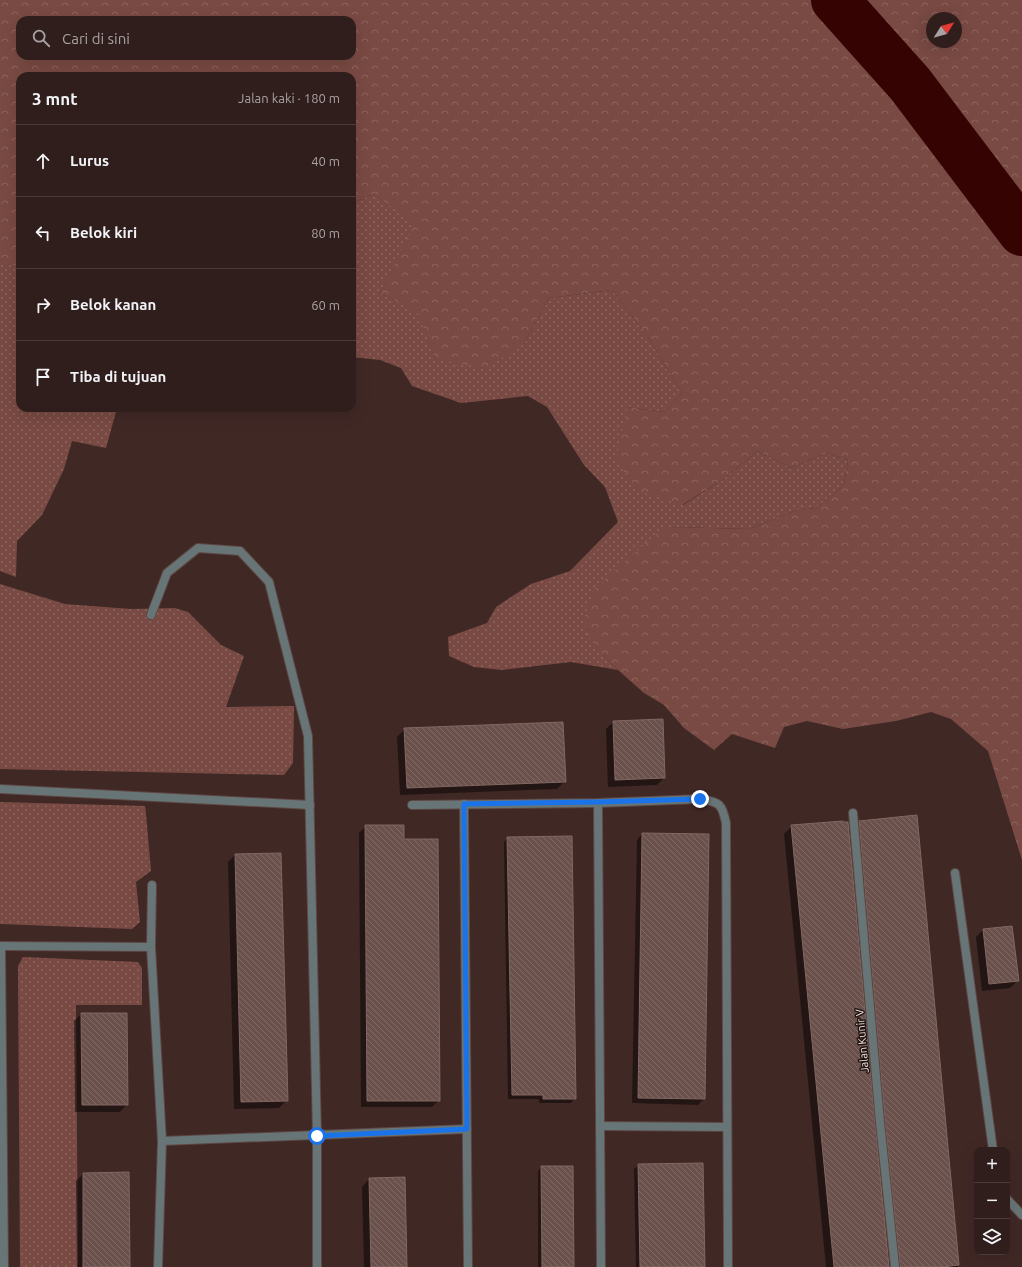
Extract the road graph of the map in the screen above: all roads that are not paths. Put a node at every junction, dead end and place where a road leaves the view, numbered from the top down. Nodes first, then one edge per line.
1 (151, 615) dead end
2 (0, 788) edge
3 (598, 802) junction
4 (464, 804) junction
5 (310, 805) junction
6 (412, 806) dead end
7 (853, 813) dead end
8 (955, 873) dead end
9 (152, 885) dead end
10 (1, 946) edge
11 (151, 947) junction
12 (600, 1126) junction
13 (728, 1127) junction
14 (467, 1129) junction
15 (317, 1136) junction
16 (162, 1141) junction
17 (993, 1147) edge
18 (1010, 1202) edge
19 (1022, 1215) edge
20 (4, 1267) edge
21 (158, 1267) edge
22 (317, 1267) edge
23 (468, 1267) edge
24 (601, 1267) edge
25 (728, 1267) edge
26 (895, 1267) edge

1 - 5 street
2 - 5 street
3 - 4 street
3 - 12 street
3 - 13 street
4 - 6 street
4 - 14 street
5 - 15 street
7 - 26 street, Jalan Kunir V
8 - 17 street
9 - 11 street
10 - 11 street
10 - 20 street
11 - 16 street
12 - 13 street
12 - 24 street
13 - 25 street
14 - 15 street
14 - 23 street
15 - 16 street
15 - 22 street
16 - 21 street
18 - 19 street

